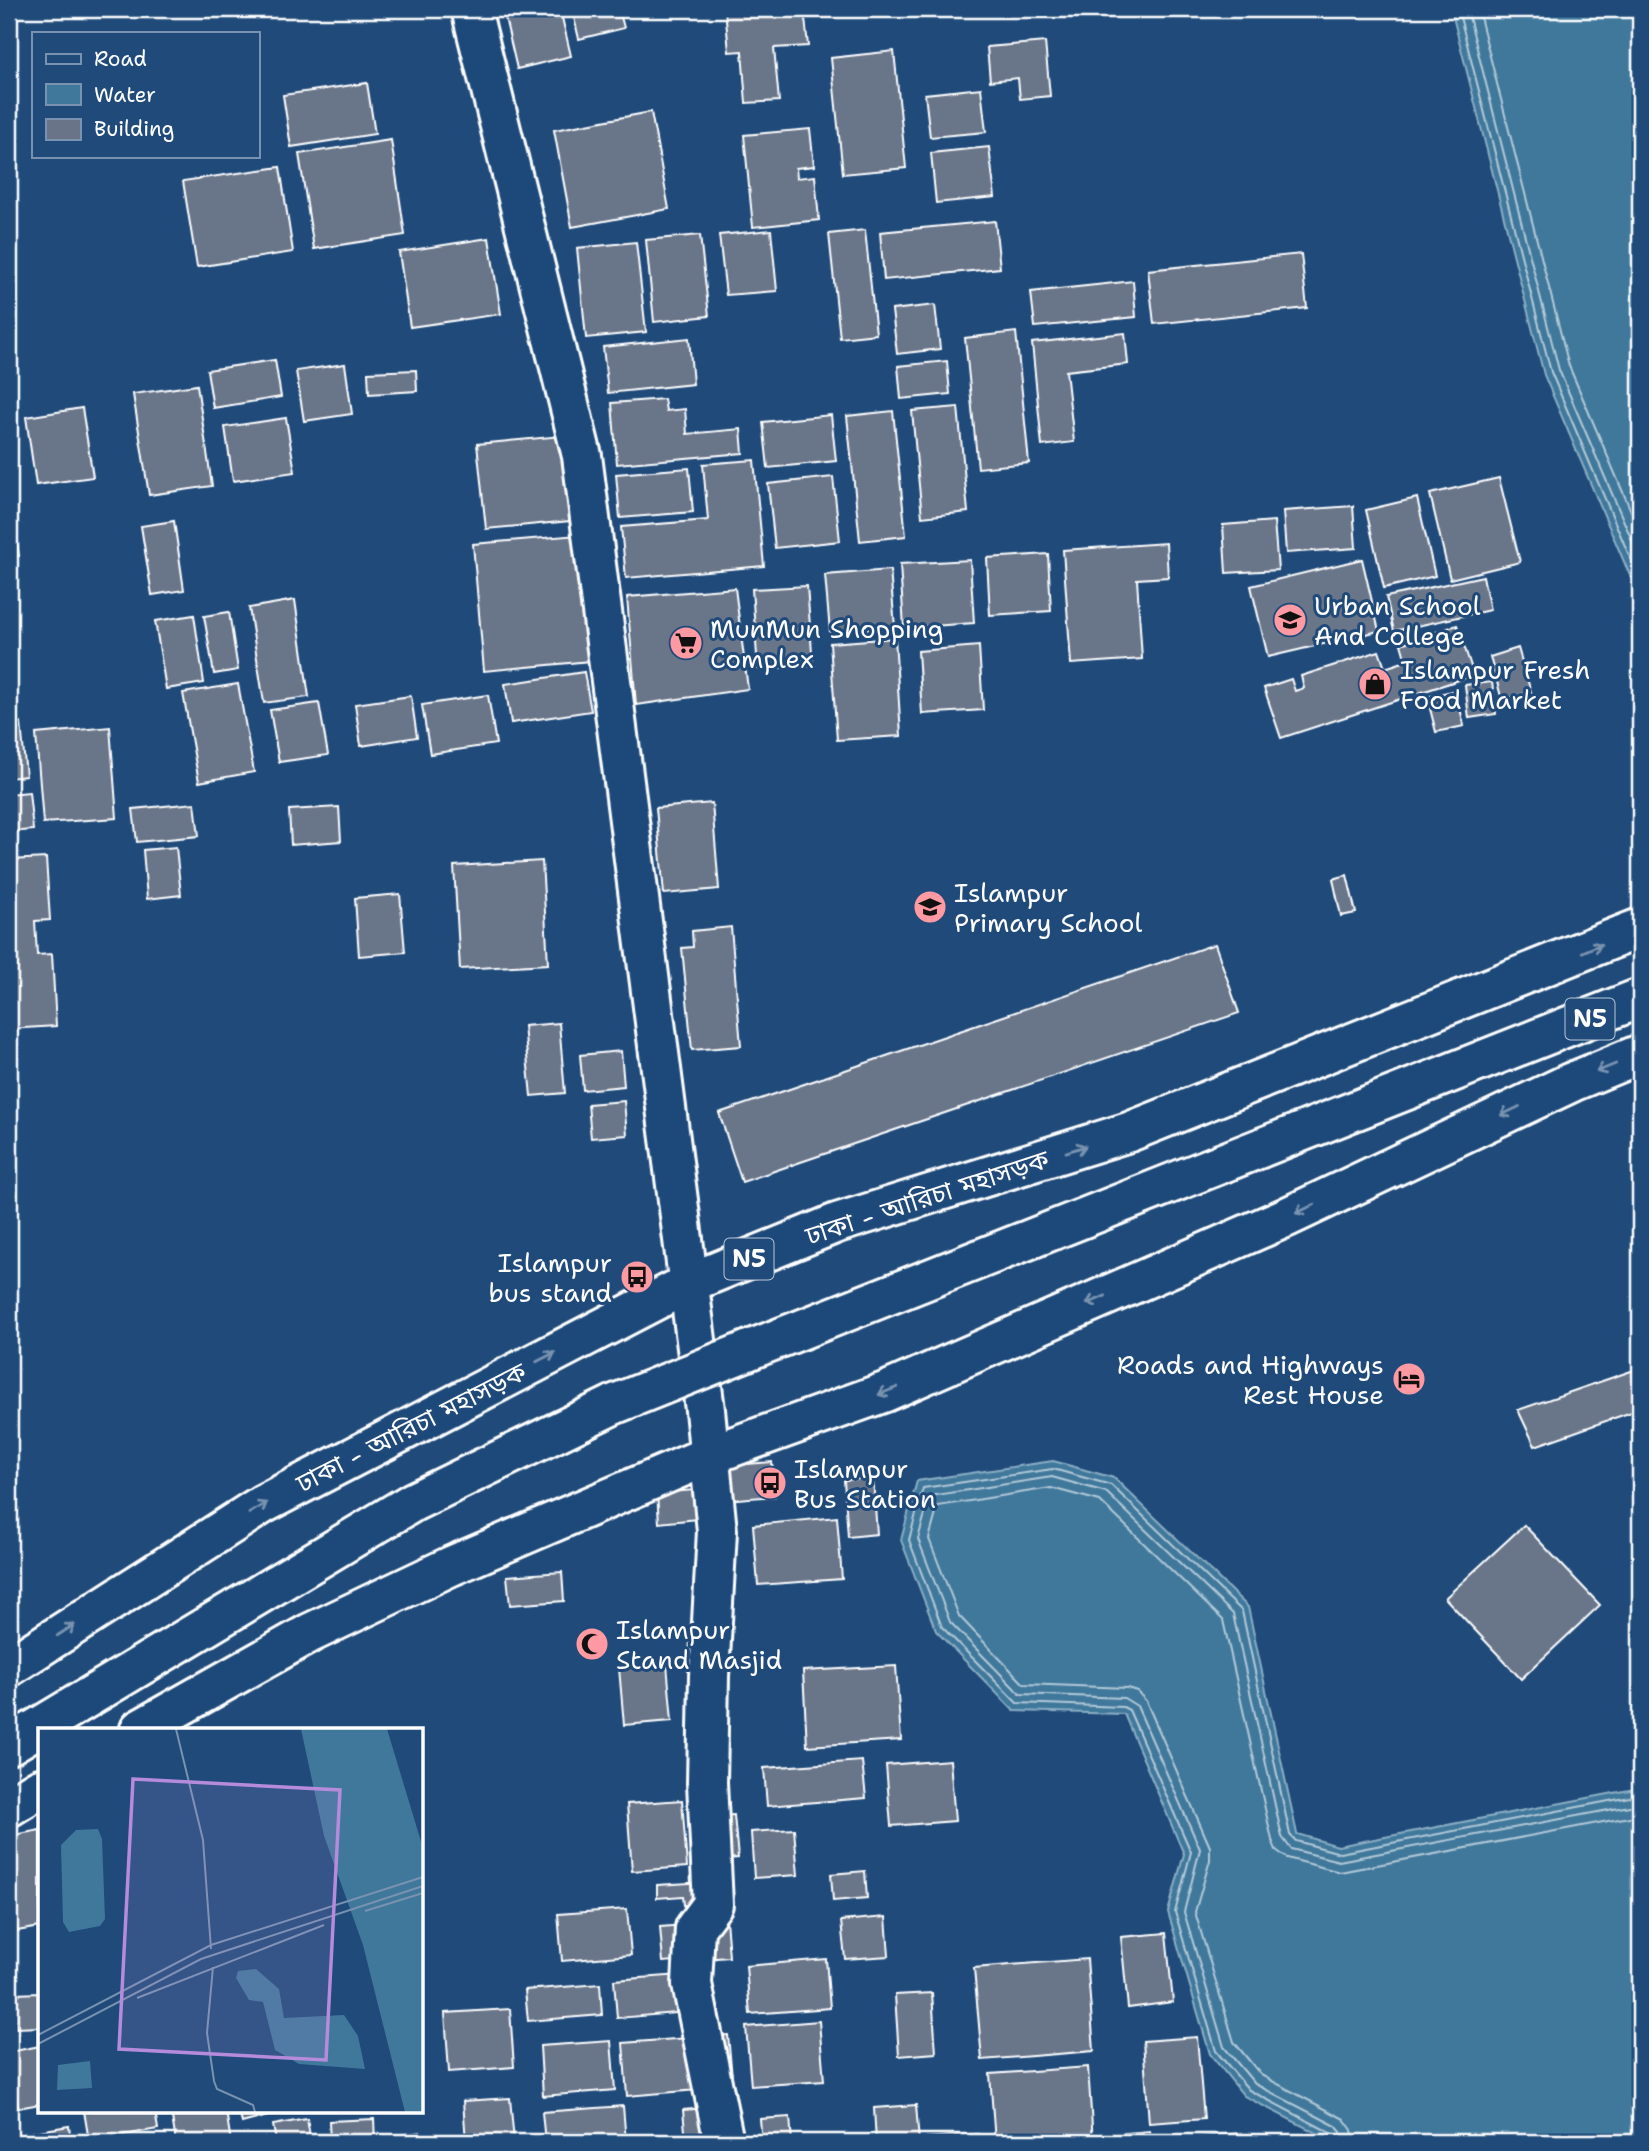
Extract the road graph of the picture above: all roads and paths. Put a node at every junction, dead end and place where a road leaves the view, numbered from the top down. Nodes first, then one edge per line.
1 (471, 9) edge
2 (1640, 928) edge
3 (1640, 998) edge
4 (1640, 1054) edge
5 (689, 1283) junction
6 (710, 1455) junction
7 (9, 1667) edge
8 (141, 1728) edge
9 (9, 1745) edge
10 (38, 1789) edge
11 (9, 1807) edge
12 (724, 2142) edge

1 - 5 main road
5 -> 2 main road, ঢাকা - আরিচা মহাসড়ক / N5
3 - 9 main road, N5, bridge
4 -> 6 main road
5 - 6 main road
7 -> 5 main road, ঢাকা - আরিচা মহাসড়ক / N5
6 - 8 main road
6 - 12 main road
10 - 11 main road

